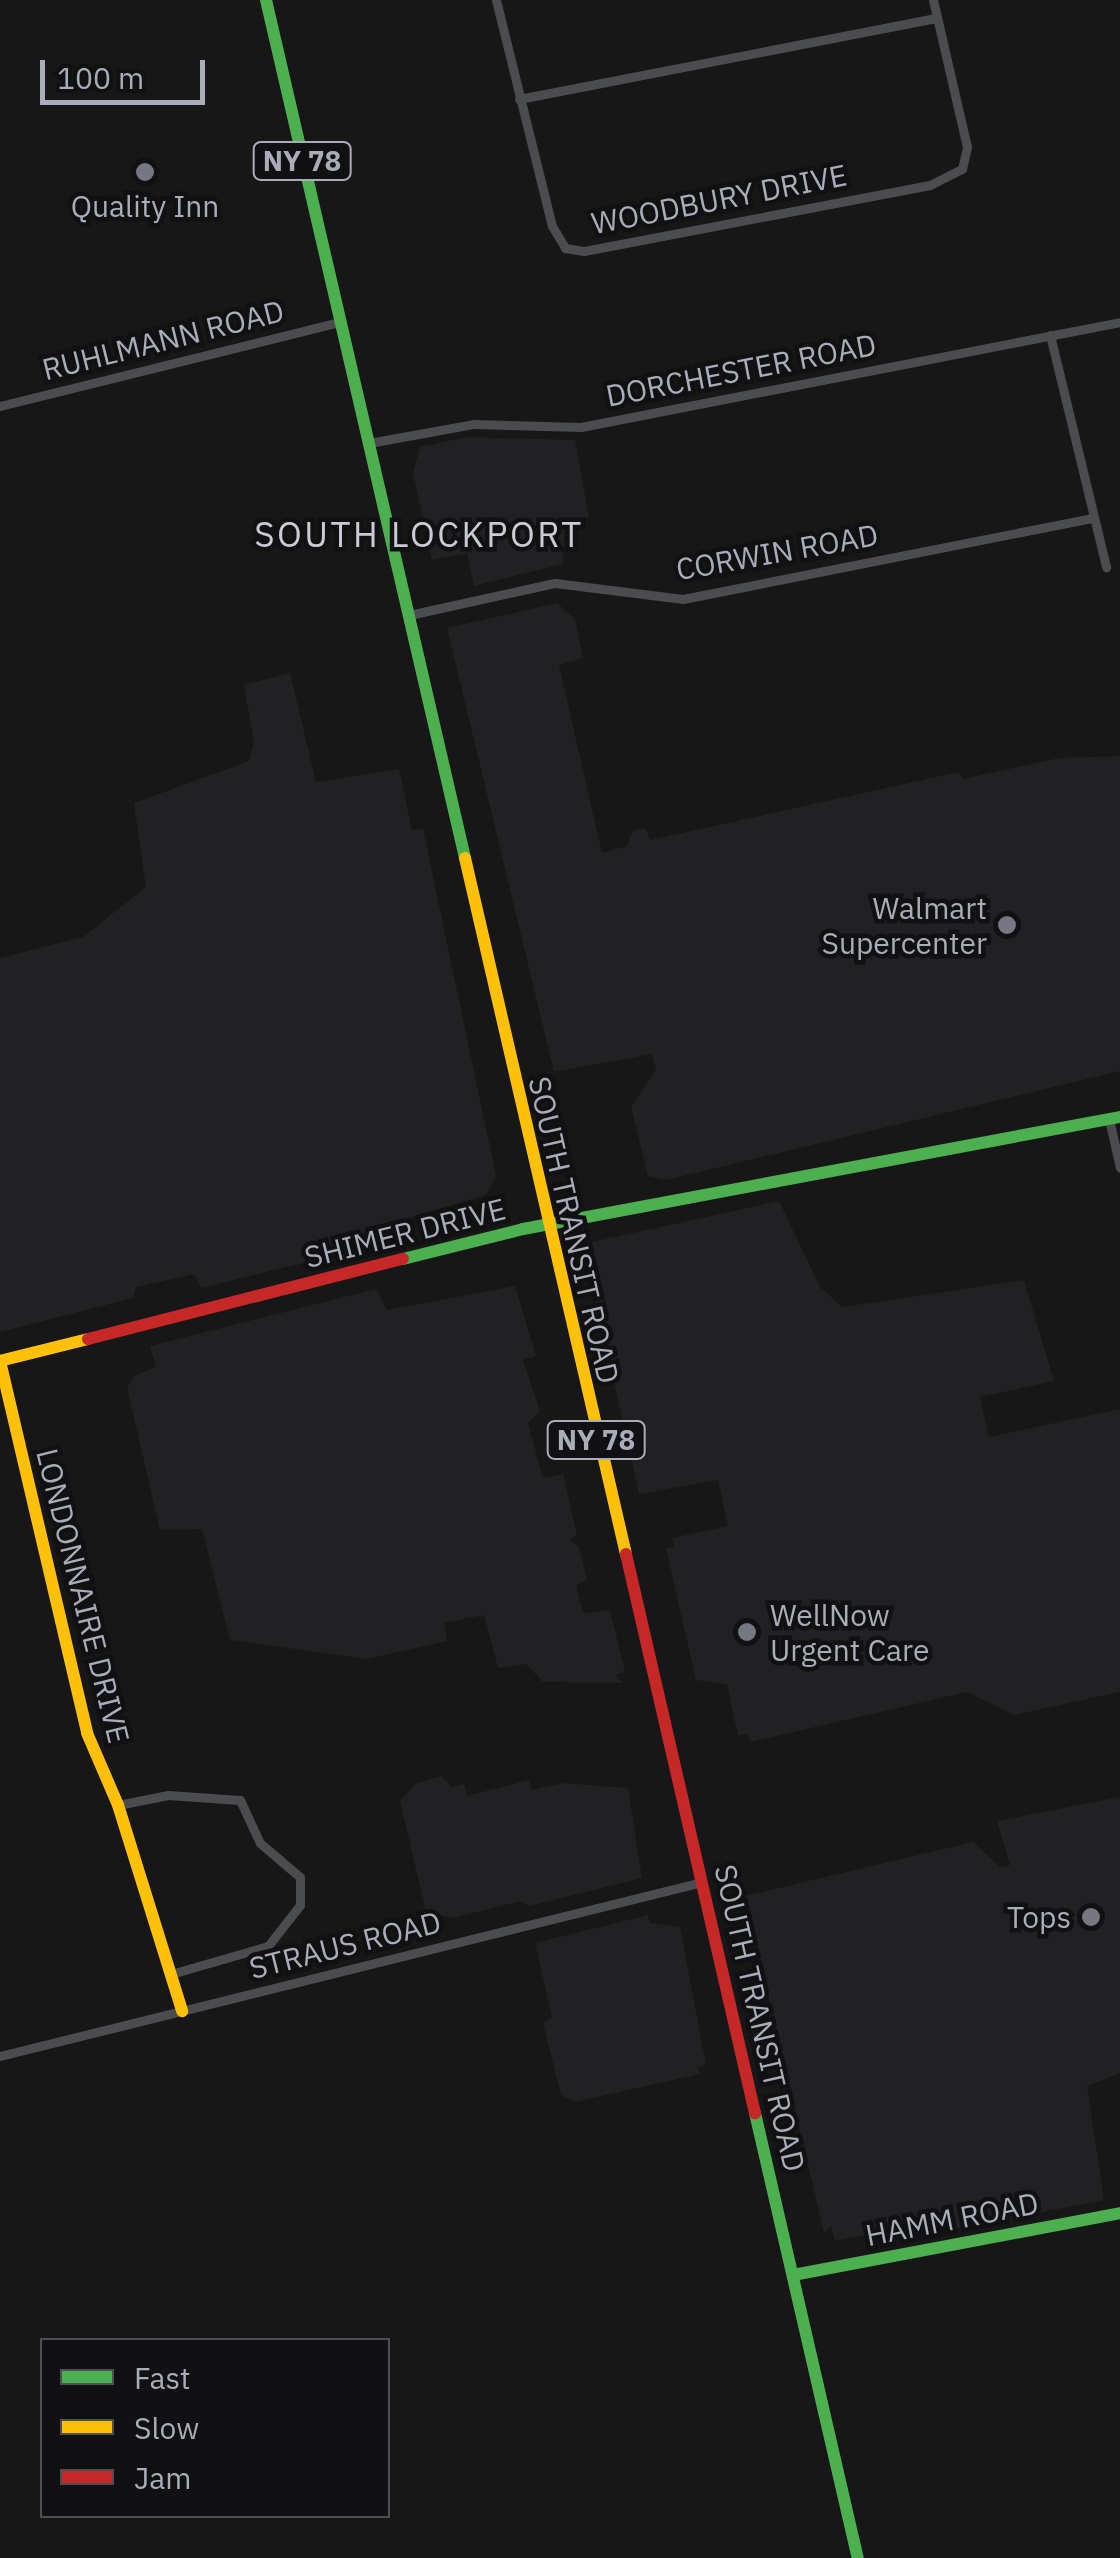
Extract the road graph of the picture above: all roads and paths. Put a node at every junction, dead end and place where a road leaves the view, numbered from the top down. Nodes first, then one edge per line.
1 (266, 0) edge
2 (496, 0) edge
3 (933, 0) edge
4 (937, 18) junction
5 (520, 99) junction
6 (339, 322) junction
7 (1120, 322) edge
8 (1050, 336) junction
9 (0, 406) edge
10 (369, 443) junction
11 (1093, 518) junction
12 (1106, 567) dead end
13 (410, 615) junction
14 (1115, 1118) edge
15 (1120, 1168) edge
16 (548, 1227) junction
17 (0, 1361) edge
18 (118, 1804) junction
19 (702, 1882) junction
20 (172, 1974) junction
21 (182, 2011) junction
22 (0, 2056) edge
23 (1120, 2213) edge
24 (793, 2275) junction
25 (858, 2558) edge

1 - 6 main road, NY 78
2 - 5 street, WOODBURY DRIVE
3 - 4 street, WOODBURY DRIVE
4 - 5 street
4 - 5 street, WOODBURY DRIVE
6 - 9 street, RUHLMANN ROAD
6 - 10 main road, SOUTH TRANSIT ROAD / NY 78
7 - 8 street, DORCHESTER ROAD
8 - 10 street, DORCHESTER ROAD
8 - 11 street
10 - 13 main road, SOUTH TRANSIT ROAD / NY 78
11 - 12 street
11 - 13 street, CORWIN ROAD
13 - 16 main road, SOUTH TRANSIT ROAD / NY 78
14 - 15 street
14 - 16 main road, SHIMER DRIVE
16 - 17 main road, SHIMER DRIVE
16 - 19 main road, SOUTH TRANSIT ROAD / NY 78
17 - 18 main road, LONDONNAIRE DRIVE
18 - 20 main road, LONDONNAIRE DRIVE
18 - 20 street
19 - 21 street, STRAUS ROAD
19 - 24 main road, SOUTH TRANSIT ROAD / NY 78
20 - 21 main road, LONDONNAIRE DRIVE
21 - 22 street, STRAUS ROAD
23 - 24 main road, HAMM ROAD
24 - 25 main road, SOUTH TRANSIT ROAD / NY 78

